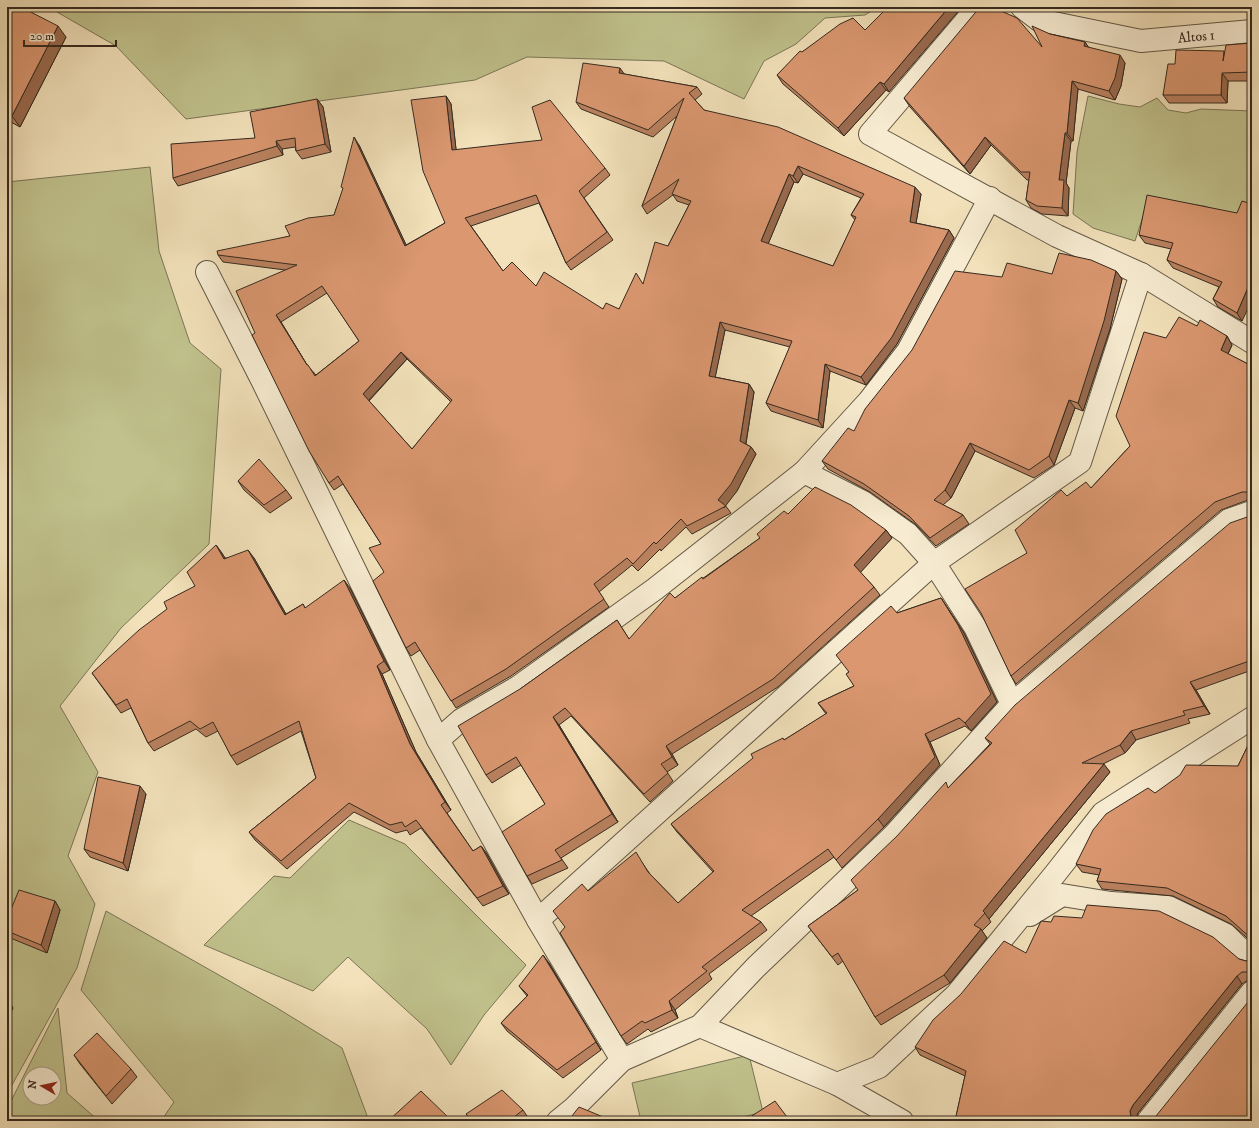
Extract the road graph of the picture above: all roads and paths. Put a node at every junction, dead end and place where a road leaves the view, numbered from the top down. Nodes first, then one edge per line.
1 (978, 7) edge
2 (1022, 7) edge
3 (1252, 32) edge
4 (990, 198) junction
5 (207, 272) dead end
6 (1141, 274) junction
7 (1252, 342) edge
8 (804, 472) junction
9 (1252, 512) edge
10 (934, 563) junction
11 (1012, 704) junction
12 (1252, 718) edge
13 (438, 740) junction
14 (538, 920) junction
15 (1014, 925) junction
16 (1252, 957) edge
17 (1252, 992) edge
18 (700, 1026) junction
19 (622, 1060) junction
20 (837, 1084) junction
21 (558, 1121) edge
22 (902, 1121) edge
23 (1148, 1121) edge

1 - 4 street
2 - 3 street, Altos 1
4 - 6 street
4 - 8 street
5 - 13 street
6 - 7 street
6 - 10 street
8 - 10 street
8 - 13 street
9 - 11 street
10 - 11 street
10 - 14 street
11 - 18 street
12 - 15 street
13 - 14 street
14 - 19 street
15 - 16 street
15 - 20 street
17 - 23 street
18 - 19 street
18 - 20 street
19 - 21 street
20 - 22 street

